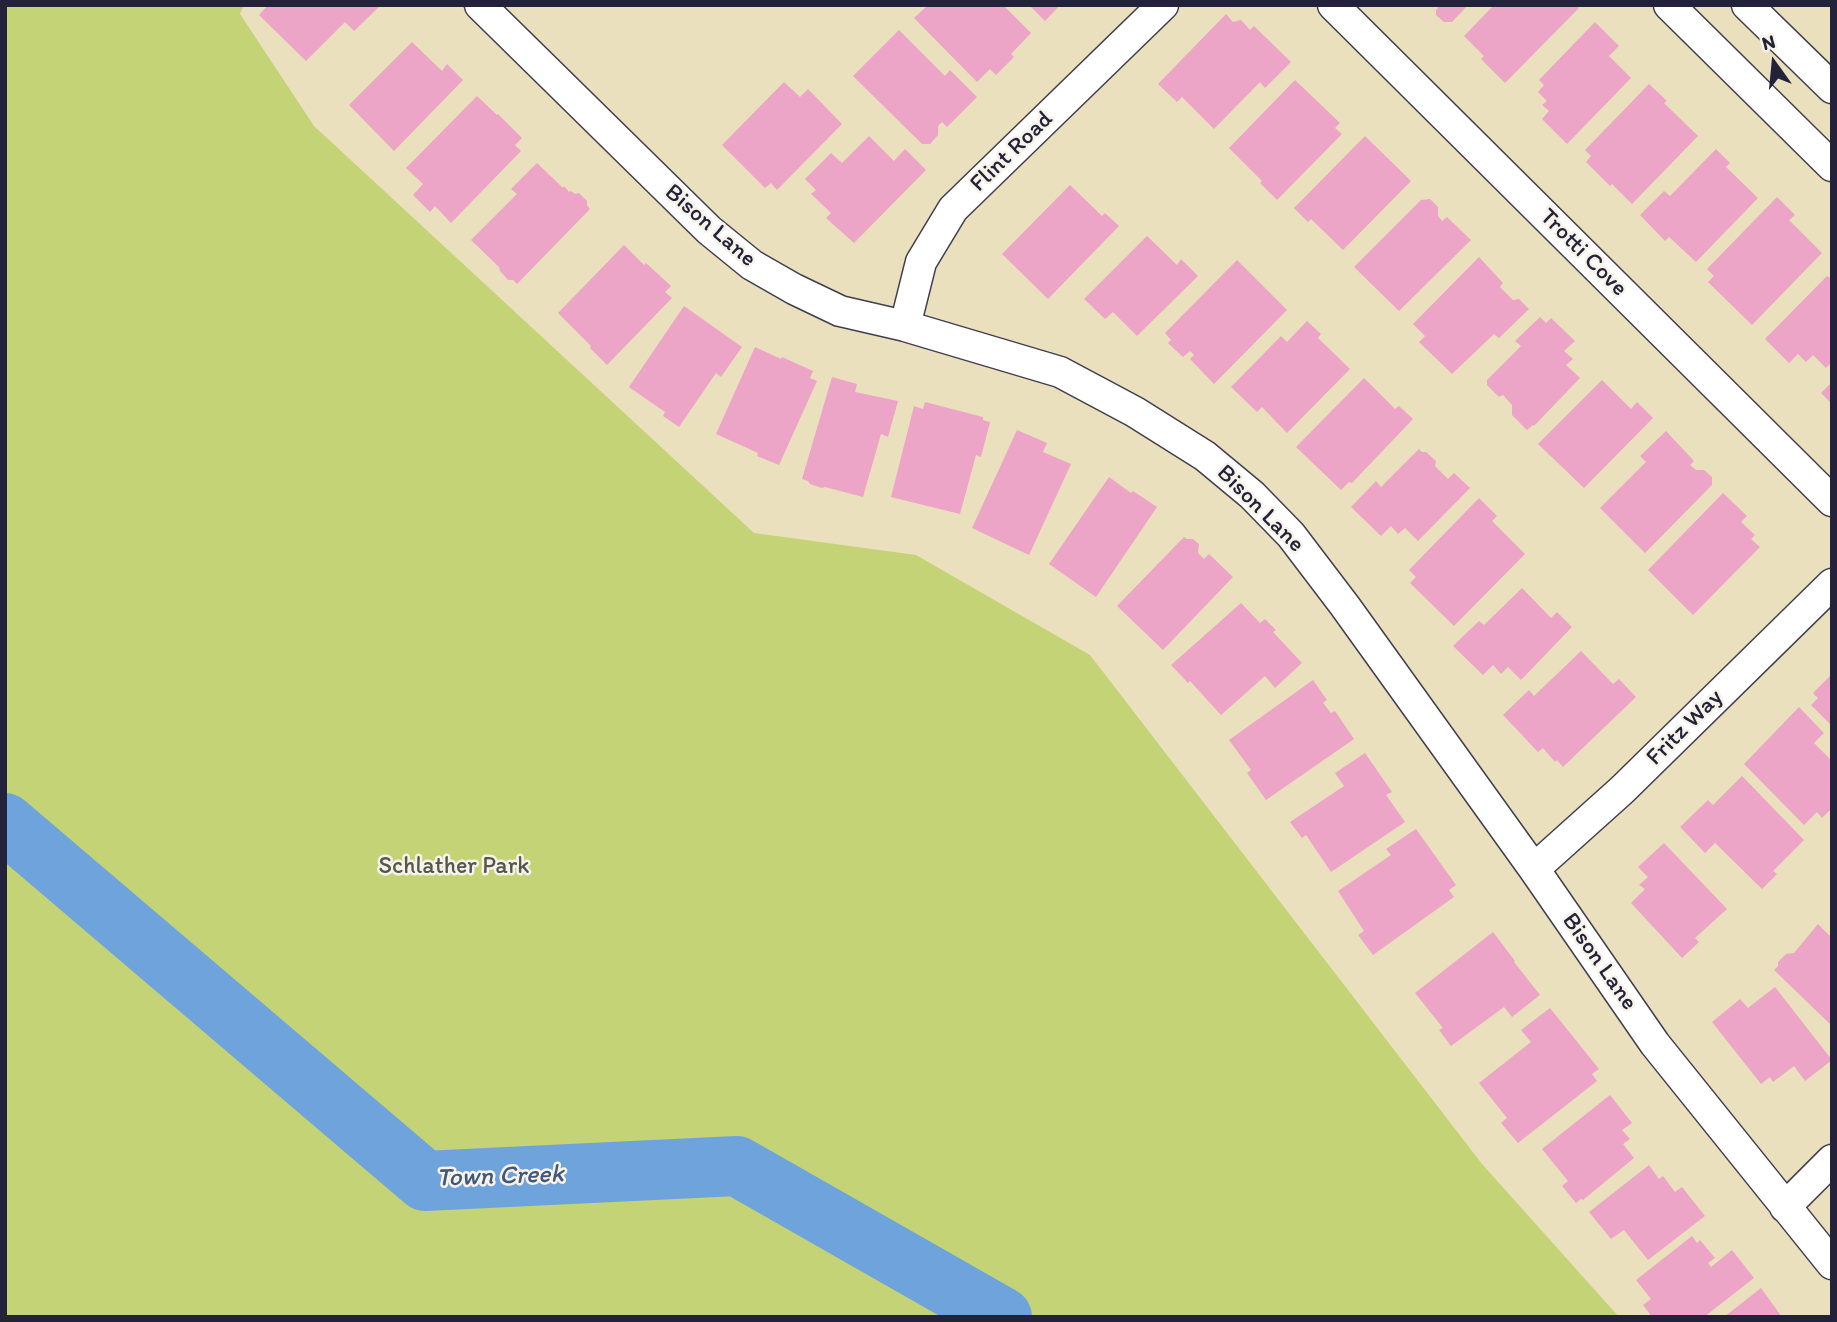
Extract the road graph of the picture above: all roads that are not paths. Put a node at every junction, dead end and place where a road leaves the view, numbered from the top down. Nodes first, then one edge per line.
1 (480, 5) edge
2 (1163, 5) edge
3 (1334, 5) edge
4 (1669, 5) edge
5 (1748, 5) edge
6 (1832, 89) edge
7 (1832, 166) edge
8 (905, 326) junction
9 (1832, 501) edge
10 (1832, 584) edge
11 (1534, 869) junction
12 (1832, 1160) edge
13 (1785, 1207) junction
14 (1832, 1264) edge

1 - 8 street, Bison Lane
2 - 8 street, Flint Road
3 - 9 street, Trotti Cove
4 - 7 street
5 - 6 street
8 - 11 street, Bison Lane
10 - 11 street, Fritz Way
11 - 13 street, Bison Lane
12 - 13 street
13 - 14 street, Bison Lane

